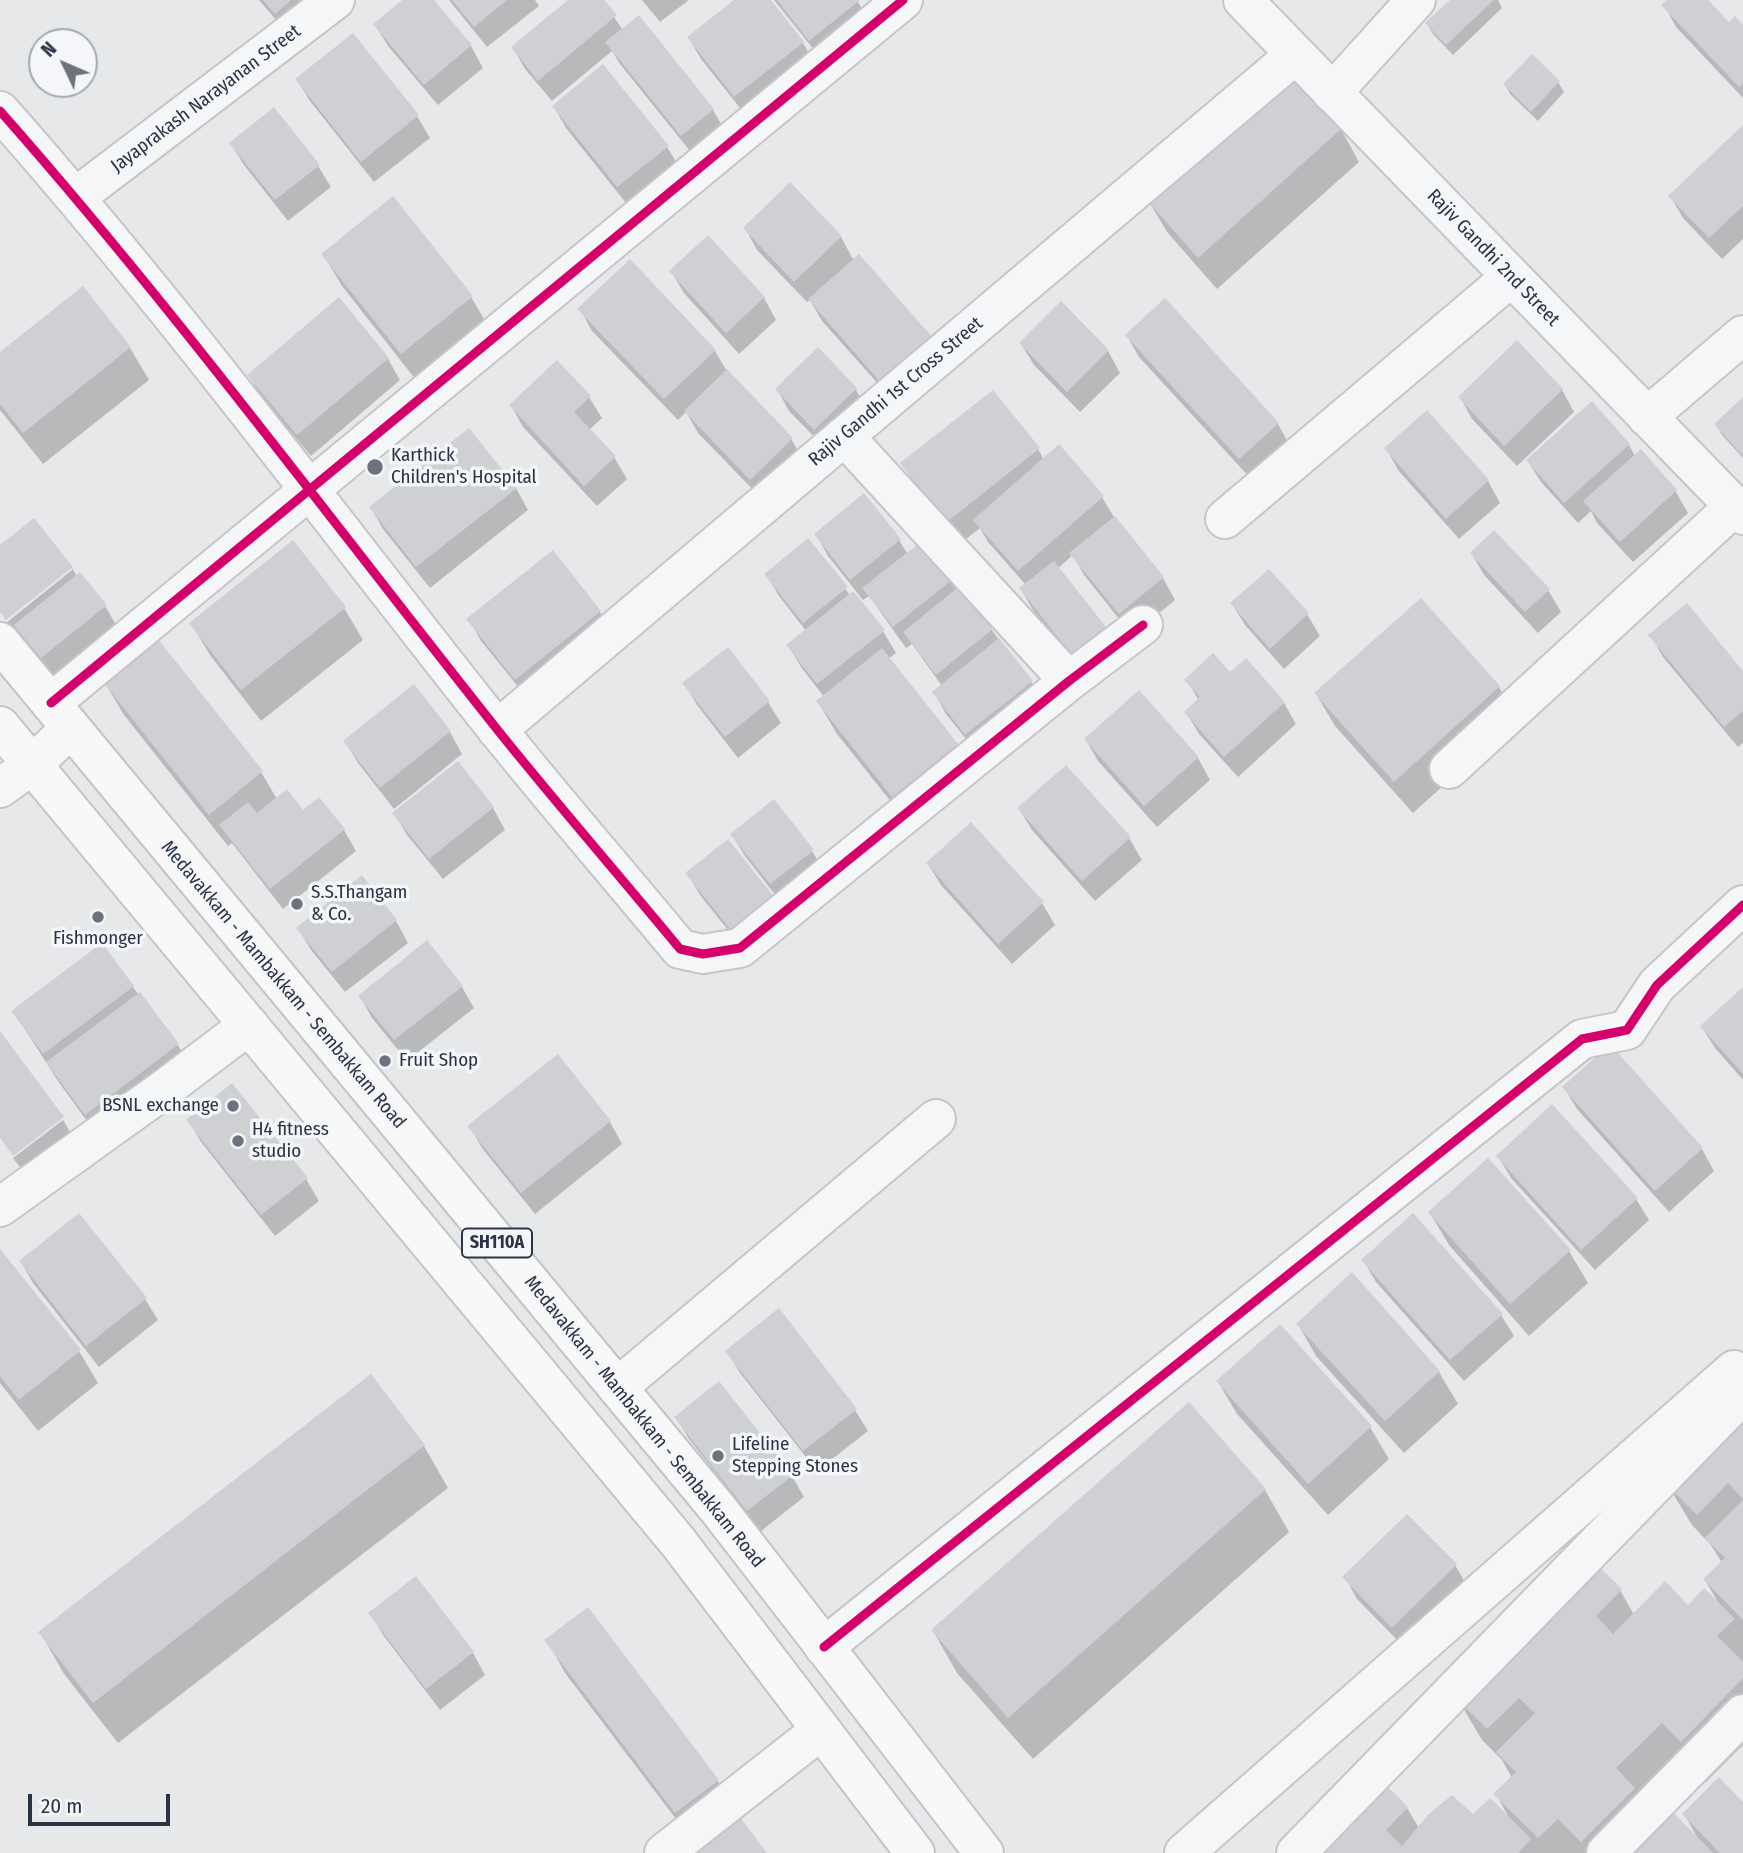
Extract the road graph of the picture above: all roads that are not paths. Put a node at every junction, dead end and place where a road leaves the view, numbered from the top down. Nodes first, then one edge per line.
1 (335, 0) edge
2 (903, 0) edge
3 (1243, 0) edge
4 (1416, 0) edge
5 (1295, 55) junction
6 (1332, 93) junction
7 (0, 111) edge
8 (76, 197) junction
9 (1511, 276) junction
10 (1743, 335) edge
11 (1647, 417) junction
12 (844, 436) junction
13 (310, 489) junction
14 (1739, 511) edge
15 (1225, 519) dead end
16 (1143, 625) dead end
17 (0, 642) edge
18 (1069, 681) junction
19 (61, 715) junction
20 (0, 726) edge
21 (497, 730) junction
22 (32, 765) junction
23 (1449, 769) dead end
24 (0, 788) edge
25 (1743, 905) edge
26 (249, 1025) junction
27 (936, 1119) dead end
28 (0, 1207) edge
29 (1739, 1382) edge
30 (618, 1388) junction
31 (718, 1509) junction
32 (678, 1542) junction
33 (824, 1647) junction
34 (1743, 1714) edge
35 (821, 1730) junction
36 (664, 1853) edge
37 (915, 1853) edge
38 (984, 1853) edge
39 (1184, 1853) edge
40 (1296, 1853) edge
41 (1606, 1853) edge

1 - 8 street, Jayaprakash Narayanan Street
2 - 13 street
3 - 5 street, Rajiv Gandhi 2nd Street
4 - 6 street
5 - 6 street, Rajiv Gandhi 2nd Street
5 - 12 street, Rajiv Gandhi 1st Cross Street
6 - 9 street, Rajiv Gandhi 2nd Street
7 - 8 street
8 - 13 street
9 - 11 street, Rajiv Gandhi 2nd Street
9 - 15 street
10 - 11 street
11 - 14 street, Rajiv Gandhi 2nd Street
12 - 18 street
12 - 21 street, Rajiv Gandhi 1st Cross Street
13 - 19 street
13 - 21 street
14 - 23 street
16 - 18 street
17 - 19 main road, Medavakkam - Mambakkam - Sembakkam Road / SH110A
18 - 21 street
19 - 22 street
19 - 30 main road, Medavakkam - Mambakkam - Sembakkam Road / SH110A
20 - 22 main road, SH110A
22 - 24 street
22 - 26 main road, SH110A
25 - 33 street
26 - 28 street
26 - 32 main road, SH110A
27 - 30 street
29 - 39 street
29 - 40 street
30 - 31 main road, Medavakkam - Mambakkam - Sembakkam Road / SH110A
31 - 32 main road
31 - 33 main road, Medavakkam - Mambakkam - Sembakkam Road / SH110A
32 - 35 main road, SH110A
33 - 38 main road, Medavakkam - Mambakkam - Sembakkam Road / SH110A
34 - 41 street
35 - 36 street
35 - 37 main road, SH110A

